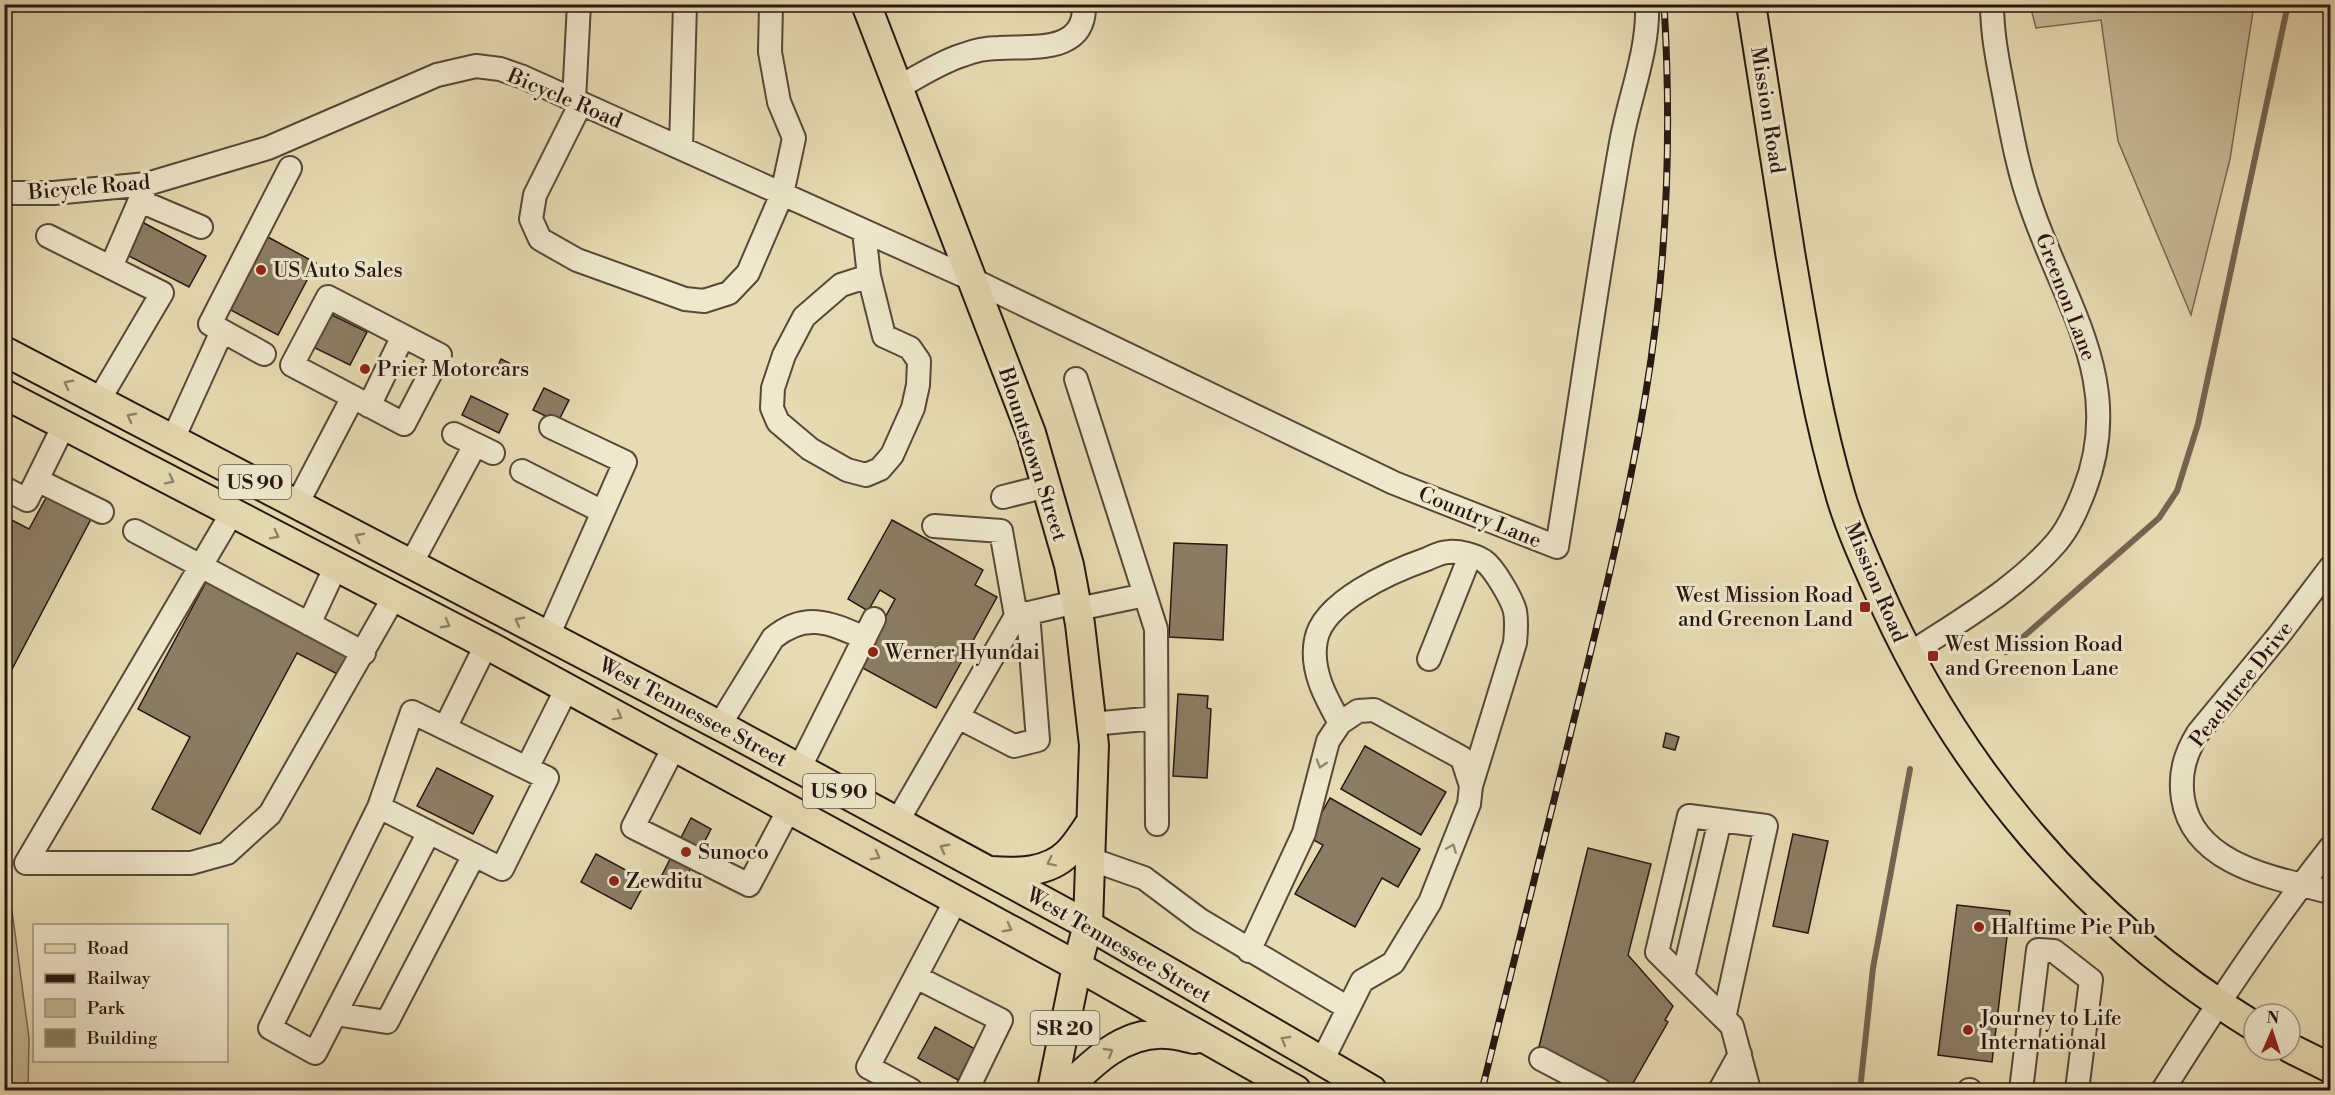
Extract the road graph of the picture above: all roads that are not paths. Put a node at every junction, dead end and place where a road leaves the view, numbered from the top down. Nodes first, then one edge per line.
1 (579, 4) edge
2 (685, 4) edge
3 (771, 4) edge
4 (866, 4) edge
5 (1084, 4) edge
6 (1647, 4) edge
7 (1751, 4) edge
8 (1992, 4) edge
9 (897, 88) junction
10 (578, 102) junction
11 (681, 148) junction
12 (290, 168) dead end
13 (4, 193) edge
14 (144, 193) junction
15 (783, 194) junction
16 (201, 227) dead end
17 (864, 231) junction
18 (48, 236) dead end
19 (111, 267) junction
20 (869, 276) junction
21 (972, 279) junction
22 (222, 332) junction
23 (403, 336) junction
24 (4, 351) edge
25 (264, 354) dead end
26 (1076, 379) dead end
27 (4, 394) edge
28 (99, 400) junction
29 (361, 401) junction
30 (64, 425) junction
31 (551, 428) dead end
32 (454, 434) dead end
33 (173, 439) junction
34 (522, 471) dead end
35 (38, 480) junction
36 (1047, 486) junction
37 (4, 488) edge
38 (1003, 497) dead end
39 (297, 504) junction
40 (102, 512) dead end
41 (603, 512) junction
42 (232, 513) junction
43 (934, 526) dead end
44 (135, 531) dead end
45 (1470, 556) junction
46 (411, 564) junction
47 (201, 566) junction
48 (336, 566) junction
49 (2331, 568) edge
50 (1145, 595) junction
51 (394, 597) junction
52 (1077, 605) junction
53 (1022, 614) junction
54 (309, 624) junction
55 (548, 636) junction
56 (486, 645) junction
57 (364, 652) junction
58 (1908, 655) junction
59 (1429, 659) dead end
60 (567, 688) junction
61 (958, 717) junction
62 (1156, 718) junction
63 (1340, 723) junction
64 (1092, 724) junction
65 (719, 726) junction
66 (446, 728) junction
67 (674, 747) junction
68 (527, 768) junction
69 (799, 769) junction
70 (1472, 786) junction
71 (379, 807) junction
72 (789, 809) junction
73 (1720, 820) junction
74 (897, 822) junction
75 (1091, 822) junction
76 (1157, 824) dead end
77 (429, 832) junction
78 (2331, 848) edge
79 (474, 855) junction
80 (1090, 859) junction
81 (988, 871) junction
82 (2301, 884) junction
83 (2331, 892) edge
84 (956, 900) junction
85 (1088, 925) junction
86 (1249, 951) junction
87 (1077, 966) junction
88 (916, 977) junction
89 (1683, 977) junction
90 (2217, 1004) junction
91 (1347, 1008) junction
92 (335, 1014) junction
93 (1724, 1018) junction
94 (2242, 1019) edge
95 (1211, 1042) junction
96 (1740, 1054) junction
97 (2302, 1054) edge
98 (1541, 1059) dead end
99 (1322, 1061) junction
100 (2331, 1068) edge
101 (911, 1090) edge
102 (967, 1090) edge
103 (1052, 1090) edge
104 (1065, 1090) edge
105 (1296, 1090) edge
106 (1372, 1090) edge
107 (1600, 1090) edge
108 (1720, 1090) edge
109 (1749, 1090) edge
110 (2021, 1090) edge
111 (2077, 1090) edge
112 (2163, 1090) edge

1 - 10 street
2 - 11 street
3 - 15 street
4 - 9 main road, Blountstown Street
5 - 9 street
6 - 21 street, Country Lane
7 - 58 main road, Mission Road
8 - 58 street, Greenon Lane
9 - 21 main road, Blountstown Street
10 - 11 street, Bicycle Road
10 - 14 street, Bicycle Road
10 - 15 street
11 - 15 street, Bicycle Road
12 - 22 street
13 - 14 street, Bicycle Road
14 - 16 street
14 - 19 street
15 - 17 street, Bicycle Road
17 - 20 street
17 - 21 street, Bicycle Road
18 - 19 street
19 - 28 street
20 - 20 street
21 - 36 main road, Blountstown Street
22 - 25 street
22 - 33 street
23 - 29 street
23 - 29 street
23 - 29 street
28 -> 24 main road, West Tennessee Street / US 90
26 - 50 street
27 - 30 main road, West Tennessee Street / US 90
33 -> 28 main road, West Tennessee Street / US 90
29 - 39 street
30 - 35 street
30 -> 42 main road, West Tennessee Street / US 90
31 - 41 street
32 - 46 street
33 - 39 main road, West Tennessee Street / US 90
34 - 41 street
35 - 37 street
35 - 40 street
36 - 38 street
36 - 52 main road, Blountstown Street
46 -> 39 main road, West Tennessee Street / US 90
41 - 55 street
42 - 47 street
42 -> 48 main road, West Tennessee Street / US 90
43 - 53 street
44 - 47 street
45 - 59 street
45 - 63 street
45 - 70 street
46 - 51 main road
55 -> 46 main road, West Tennessee Street / US 90
47 - 54 street
47 - 57 street
48 - 51 main road, West Tennessee Street / US 90
48 - 54 street
49 - 82 street, Peachtree Drive
50 - 52 street
50 - 62 street
51 -> 56 main road, West Tennessee Street / US 90
51 - 57 street
52 - 53 street
52 - 64 main road, Blountstown Street
53 - 61 street
53 - 61 street
54 - 57 street
55 - 65 main road, West Tennessee Street / US 90
56 - 60 main road, West Tennessee Street / US 90
56 - 66 street
58 - 90 main road, Mission Road
60 -> 67 main road, West Tennessee Street / US 90
60 - 68 street
61 - 74 street
62 - 64 street
62 - 76 street
63 - 70 street
63 -> 86 street
64 - 75 main road, Blountstown Street
65 - 69 main road, West Tennessee Street / US 90
65 - 69 street
66 - 68 street
66 - 71 street
67 - 72 main road, West Tennessee Street / US 90
67 - 72 street
68 - 79 street
69 - 74 main road, West Tennessee Street / US 90
91 -> 70 street
71 - 77 street
71 - 92 street
72 -> 84 main road, West Tennessee Street / US 90
73 - 89 street
73 - 89 street
73 - 93 street
81 -> 74 main road, West Tennessee Street / US 90
75 - 80 main road, Blountstown Street
75 -> 81 main road
77 - 79 street
77 - 92 street
78 - 82 street
79 - 92 street
80 - 85 main road, Blountstown Street
80 - 86 street
81 - 85 main road, West Tennessee Street / US 90
82 - 83 street
82 - 90 street
84 -> 87 main road, West Tennessee Street / US 90
84 - 88 street
85 - 87 main road, SR 20
99 -> 85 main road, West Tennessee Street / US 90
86 - 91 street
87 - 95 main road, West Tennessee Street / US 90
87 - 103 main road, SR 20
88 - 101 street
88 - 102 street
89 - 93 street
90 - 94 main road, Mission Road
90 - 112 street
91 - 99 street
93 - 96 street
104 -> 95 main road
95 - 105 main road, West Tennessee Street / US 90
96 - 108 street
96 - 109 street
97 - 100 main road
98 - 107 street
99 - 106 main road, West Tennessee Street / US 90
110 - 111 street

